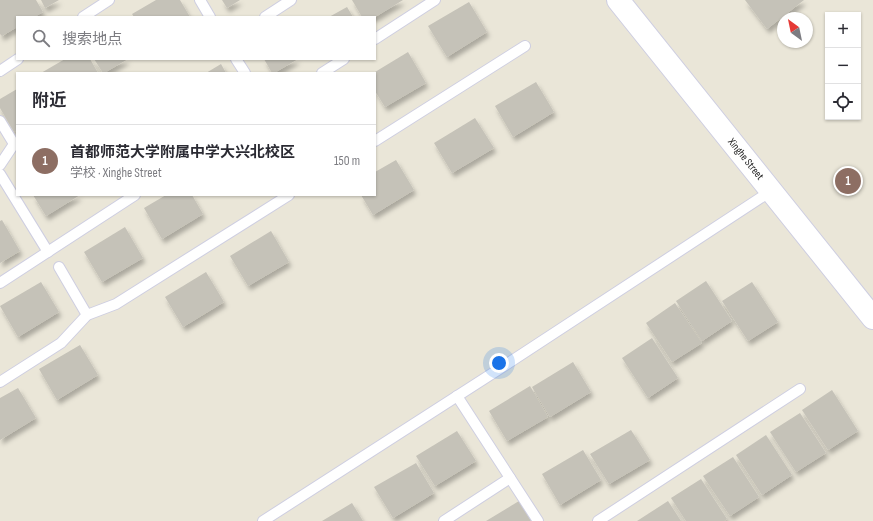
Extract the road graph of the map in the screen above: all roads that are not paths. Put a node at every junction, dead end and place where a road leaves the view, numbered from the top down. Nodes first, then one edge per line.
1 (109, 0) edge
2 (200, 0) edge
3 (291, 0) edge
4 (435, 0) edge
5 (618, 0) edge
6 (85, 16) edge
7 (209, 16) edge
8 (267, 16) edge
9 (376, 38) edge
10 (525, 46) dead end
11 (16, 60) edge
12 (237, 60) edge
13 (342, 60) edge
14 (0, 71) edge
15 (243, 72) edge
16 (324, 72) edge
17 (0, 122) edge
18 (376, 140) edge
19 (0, 166) edge
20 (0, 174) edge
21 (771, 191) junction
22 (133, 196) edge
23 (287, 196) edge
24 (48, 252) junction
25 (59, 267) dead end
26 (0, 283) edge
27 (87, 315) junction
28 (873, 318) edge
29 (0, 382) edge
30 (800, 389) dead end
31 (458, 396) junction
32 (510, 478) junction
33 (263, 521) edge
34 (444, 521) edge
35 (538, 521) edge
36 (598, 521) edge

1 - 6 lane
2 - 7 lane
3 - 8 lane
4 - 9 lane
5 - 21 street, Xinghe Street
10 - 18 lane
11 - 14 lane
12 - 15 lane
13 - 16 lane
17 - 19 lane
20 - 24 lane
21 - 28 street, Xinghe Street
21 - 31 lane
22 - 24 lane
23 - 27 lane
24 - 26 lane
25 - 27 lane
27 - 29 lane
30 - 36 lane
31 - 32 lane
31 - 33 lane
32 - 34 lane
32 - 35 lane

